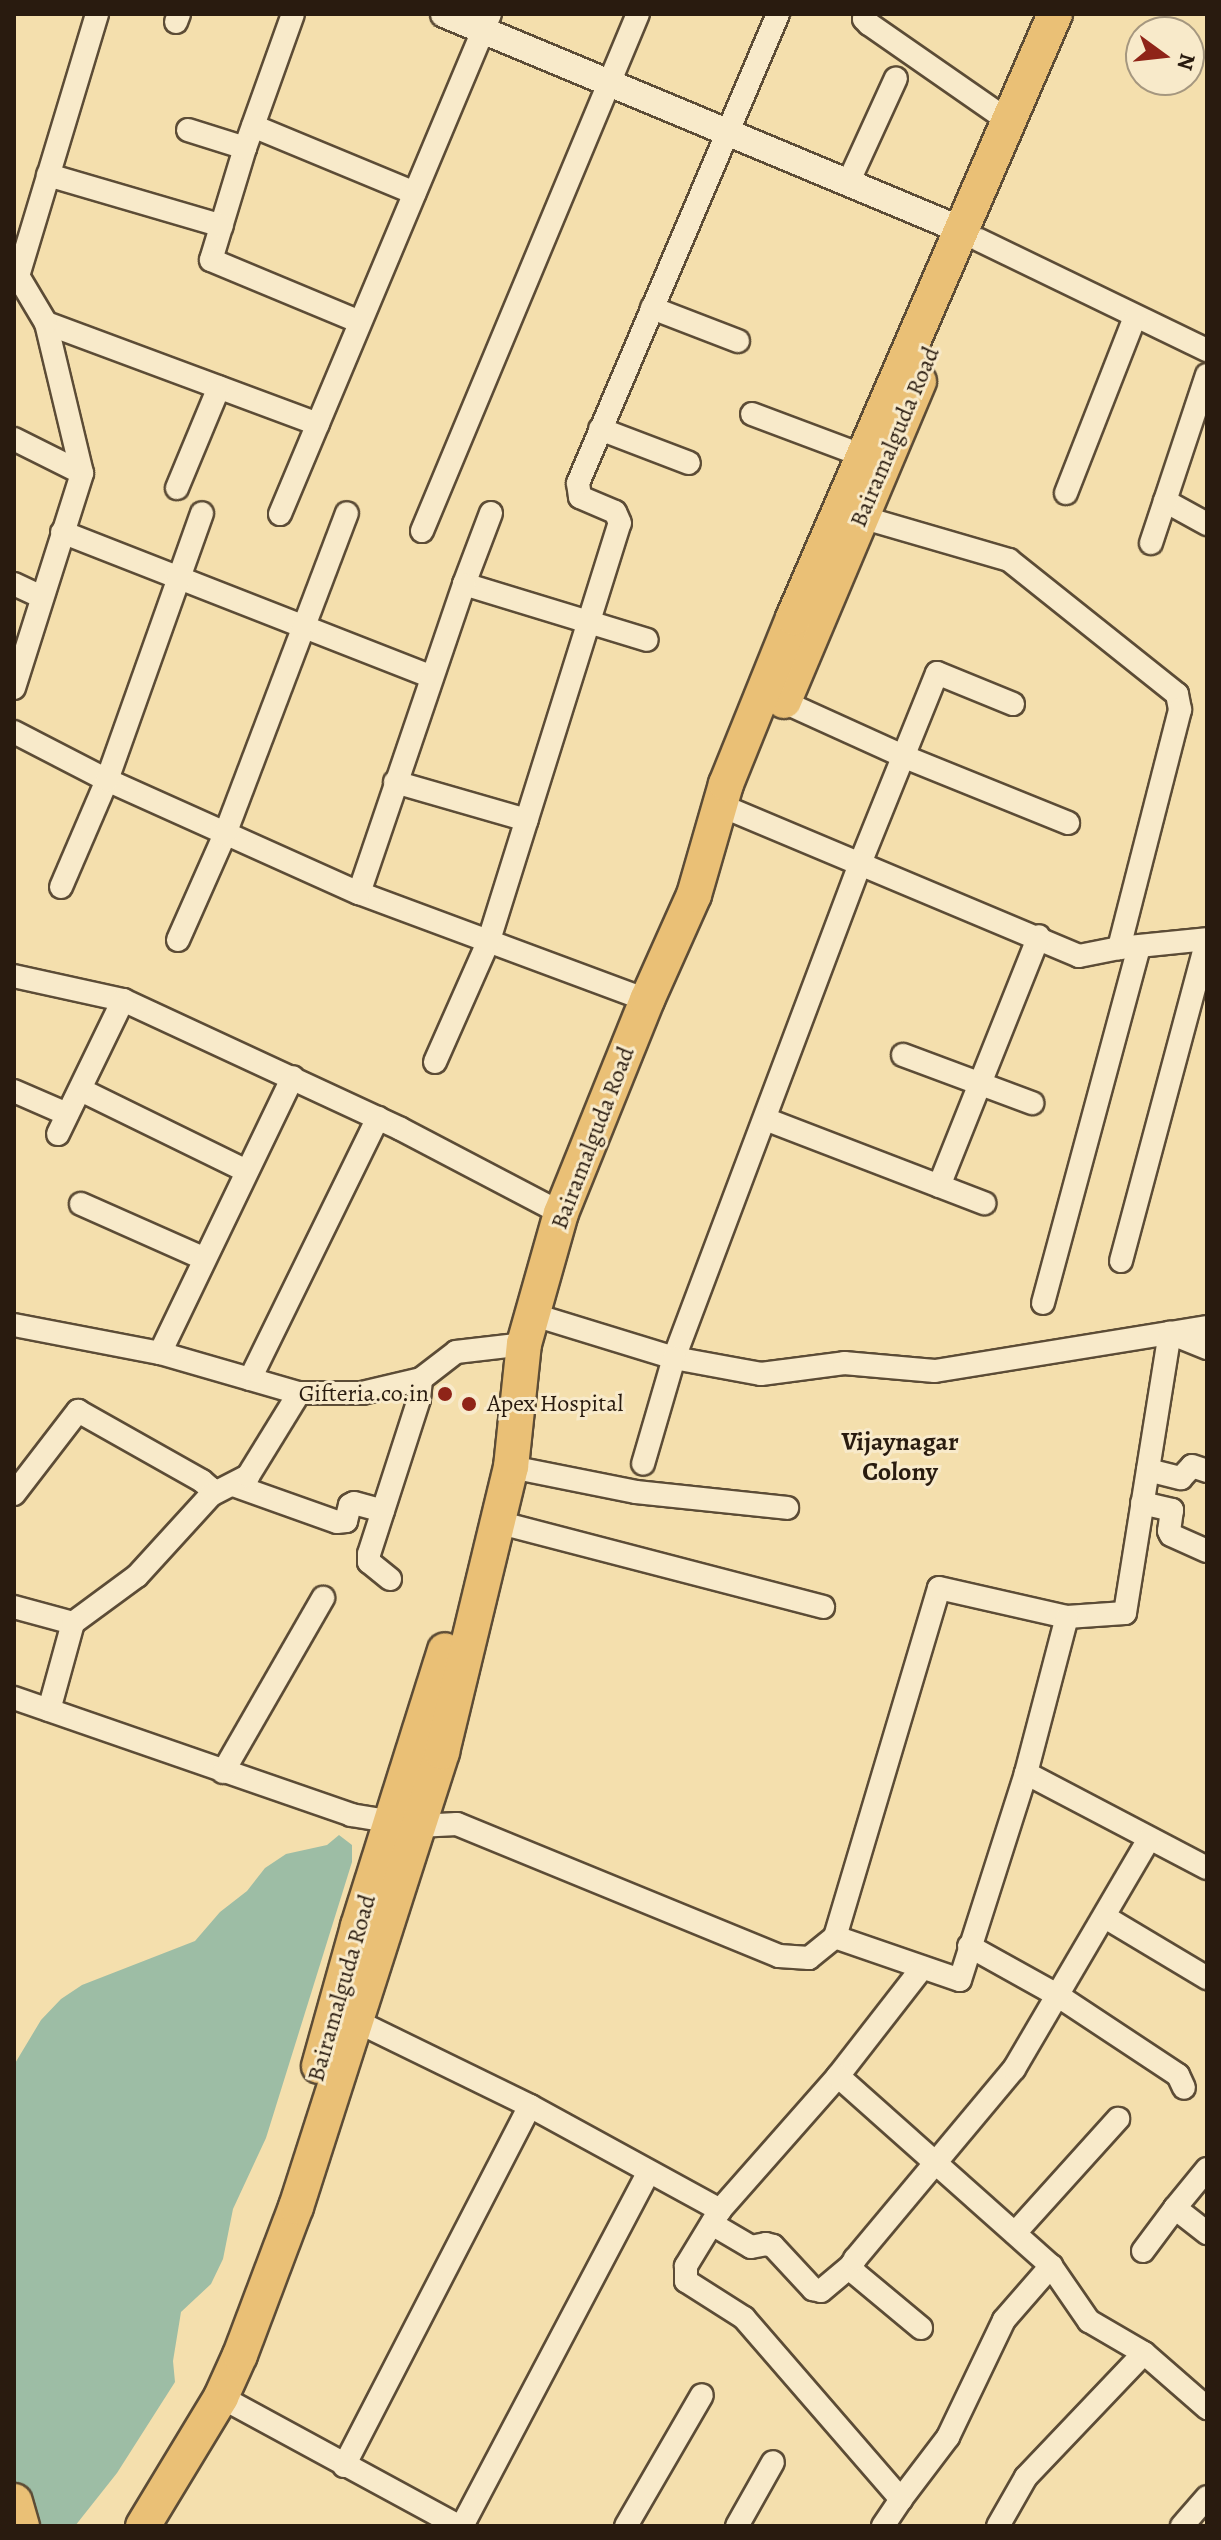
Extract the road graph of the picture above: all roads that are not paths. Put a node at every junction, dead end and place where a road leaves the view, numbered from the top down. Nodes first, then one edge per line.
1 (293, 14) edge
2 (444, 14) edge
3 (638, 14) edge
4 (778, 14) edge
5 (866, 14) edge
6 (1055, 14) edge
7 (1079, 14) edge
8 (93, 15) edge
9 (486, 22) edge
10 (896, 78) dead end
11 (608, 84) junction
12 (1007, 120) junction
13 (253, 126) junction
14 (188, 130) dead end
15 (727, 133) junction
16 (245, 148) junction
17 (48, 175) junction
18 (848, 183) junction
19 (415, 193) junction
20 (222, 226) junction
21 (969, 234) junction
22 (16, 276) edge
23 (652, 308) junction
24 (1135, 317) junction
25 (360, 322) junction
26 (46, 323) junction
27 (738, 341) dead end
28 (1207, 350) edge
29 (1207, 375) edge
30 (219, 387) junction
31 (752, 414) dead end
32 (318, 424) junction
33 (600, 429) junction
34 (14, 439) edge
35 (861, 455) junction
36 (689, 463) dead end
37 (82, 473) junction
38 (177, 488) dead end
39 (1066, 493) dead end
40 (1165, 501) junction
41 (202, 513) dead end
42 (347, 513) dead end
43 (491, 513) dead end
44 (280, 514) dead end
45 (861, 517) junction
46 (1207, 524) edge
47 (422, 531) dead end
48 (62, 532) junction
49 (1151, 543) dead end
50 (178, 579) junction
51 (14, 584) edge
52 (464, 584) junction
53 (42, 597) junction
54 (587, 620) junction
55 (302, 627) junction
56 (647, 640) dead end
57 (432, 677) junction
58 (14, 688) edge
59 (784, 702) junction
60 (1013, 704) dead end
61 (14, 732) edge
62 (905, 757) junction
63 (107, 780) junction
64 (395, 782) junction
65 (734, 811) junction
66 (527, 820) junction
67 (1068, 823) dead end
68 (225, 834) junction
69 (707, 858) junction
70 (860, 864) junction
71 (61, 887) dead end
72 (359, 893) junction
73 (1039, 936) junction
74 (178, 940) dead end
75 (489, 940) junction
76 (1207, 940) edge
77 (1129, 947) junction
78 (14, 976) edge
79 (123, 1000) junction
80 (647, 1000) junction
81 (903, 1055) dead end
82 (435, 1062) dead end
83 (293, 1077) junction
84 (981, 1084) junction
85 (81, 1090) junction
86 (14, 1091) edge
87 (1032, 1103) dead end
88 (378, 1118) junction
89 (765, 1119) junction
90 (246, 1171) junction
91 (939, 1186) junction
92 (984, 1203) dead end
93 (81, 1204) dead end
94 (561, 1213) junction
95 (203, 1258) junction
96 (1121, 1261) dead end
97 (1043, 1303) dead end
98 (15, 1326) edge
99 (1207, 1327) edge
100 (528, 1329) junction
101 (1170, 1333) junction
102 (1207, 1348) edge
103 (160, 1353) junction
104 (674, 1358) junction
105 (250, 1379) junction
106 (421, 1379) junction
107 (299, 1393) junction
108 (513, 1428) junction
109 (643, 1464) dead end
110 (511, 1467) junction
111 (1148, 1470) junction
112 (1207, 1471) edge
113 (233, 1485) junction
114 (14, 1494) edge
115 (211, 1495) junction
116 (1142, 1503) junction
117 (787, 1508) dead end
118 (383, 1511) junction
119 (497, 1522) junction
120 (1207, 1551) edge
121 (390, 1579) dead end
122 (323, 1598) dead end
123 (14, 1607) edge
124 (823, 1607) dead end
125 (1067, 1617) junction
126 (73, 1623) junction
127 (14, 1698) edge
128 (49, 1710) junction
129 (223, 1772) junction
130 (1026, 1773) junction
131 (404, 1824) junction
132 (1149, 1839) junction
133 (1207, 1868) edge
134 (1105, 1917) junction
135 (370, 1929) junction
136 (835, 1937) junction
137 (969, 1946) junction
138 (922, 1968) junction
139 (1207, 1978) edge
140 (1057, 1995) junction
141 (356, 2021) junction
142 (838, 2076) junction
143 (1184, 2088) dead end
144 (530, 2106) junction
145 (1118, 2119) dead end
146 (937, 2162) junction
147 (1207, 2169) edge
148 (648, 2173) junction
149 (1175, 2208) junction
150 (716, 2217) junction
151 (1015, 2233) junction
152 (1207, 2233) edge
153 (1143, 2251) dead end
154 (852, 2265) junction
155 (1051, 2266) junction
156 (921, 2328) dead end
157 (1144, 2353) junction
158 (702, 2395) dead end
159 (221, 2397) junction
160 (1207, 2408) edge
161 (773, 2462) dead end
162 (344, 2466) junction
163 (1207, 2497) edge
164 (901, 2499) junction
165 (14, 2502) edge
166 (138, 2516) edge
167 (21, 2526) edge
168 (461, 2526) edge
169 (626, 2526) edge
170 (737, 2526) edge
171 (883, 2526) edge
172 (998, 2526) edge
173 (1182, 2526) edge

1 - 13 street
2 - 9 street
3 - 11 street
4 - 15 street
5 - 12 street
6 - 12 main road, Bairamalguda Road
7 - 21 main road, Bairamalguda Road
8 - 17 street
9 - 11 street
9 - 19 street
10 - 18 street
11 - 15 street
11 - 47 street
12 - 21 main road, Bairamalguda Road
13 - 16 street
13 - 19 street
14 - 16 street
15 - 18 street
15 - 23 street
16 - 20 street
17 - 20 street
17 - 22 street
18 - 21 street
19 - 25 street
20 - 25 street
21 - 24 street
21 - 35 main road, Bairamalguda Road
21 - 45 main road, Bairamalguda Road
22 - 26 street
23 - 27 street
23 - 33 street
24 - 28 street
24 - 39 street
25 - 32 street
26 - 30 street
26 - 37 street
29 - 40 street
30 - 32 street
30 - 38 street
31 - 35 street
32 - 44 street
33 - 36 street
33 - 54 street
34 - 37 street
35 - 69 main road, Bairamalguda Road
37 - 48 street
40 - 46 street
40 - 49 street
41 - 50 street
42 - 55 street
43 - 52 street
45 - 59 main road, Bairamalguda Road
45 - 77 street
48 - 50 street
48 - 53 street
50 - 55 street
50 - 63 street
51 - 53 street
52 - 54 street
52 - 57 street
53 - 58 street
54 - 56 street
54 - 66 street
55 - 57 street
55 - 68 street
57 - 64 street
59 - 62 street
59 - 65 main road, Bairamalguda Road
60 - 62 street
61 - 63 street
62 - 67 street
62 - 70 street
63 - 68 street
63 - 71 street
64 - 66 street
64 - 72 street
65 - 69 main road, Bairamalguda Road
65 - 70 street
66 - 75 street
68 - 72 street
68 - 74 street
69 - 80 main road, Bairamalguda Road
70 - 73 street
70 - 89 street
72 - 75 street
73 - 77 street
73 - 84 street
75 - 80 street
75 - 82 street
76 - 77 street
76 - 96 street
77 - 97 street
78 - 79 street
79 - 83 street
79 - 85 street
80 - 94 main road, Bairamalguda Road
81 - 84 street
83 - 88 street
83 - 90 street
84 - 87 street
84 - 91 street
85 - 86 street
85 - 90 street
88 - 94 street
88 - 105 street
89 - 91 street
89 - 104 street
90 - 95 street
91 - 92 street
93 - 95 street
94 - 100 main road, Bairamalguda Road
95 - 103 street
98 - 103 street
99 - 101 street
100 - 104 street
100 - 106 street
100 - 108 main road, Bairamalguda Road
101 - 102 street
101 - 104 street
101 - 111 street
103 - 105 street
104 - 109 street
105 - 107 street
106 - 107 street
106 - 118 street
107 - 113 street
108 - 110 main road, Bairamalguda Road
108 - 131 main road, Bairamalguda Road
110 - 117 street
110 - 119 main road, Bairamalguda Road
111 - 112 street
111 - 116 street
113 - 115 street
113 - 118 street
114 - 115 street
115 - 126 street
116 - 120 street
116 - 125 street
118 - 121 street
119 - 124 street
119 - 131 main road, Bairamalguda Road
122 - 129 street
123 - 126 street
125 - 130 street
125 - 136 street
126 - 128 street
127 - 128 street
128 - 129 street
129 - 131 street
130 - 132 street
130 - 137 street
131 - 135 main road, Bairamalguda Road
131 - 136 street
132 - 133 street
132 - 134 street
134 - 139 street
134 - 140 street
135 - 141 main road, Bairamalguda Road
135 - 166 main road, Bairamalguda Road
136 - 138 street
137 - 138 street
137 - 140 street
138 - 142 street
140 - 143 street
140 - 146 street
141 - 144 street
141 - 159 main road, Bairamalguda Road
142 - 146 street
142 - 150 street
144 - 148 street
144 - 162 street
145 - 151 street
146 - 151 street
146 - 154 street
147 - 149 street
148 - 150 street
148 - 168 street
149 - 152 street
149 - 153 street
150 - 154 street
150 - 164 street
151 - 155 street
154 - 156 street
155 - 157 street
155 - 164 street
157 - 160 street
157 - 172 street
158 - 169 street
159 - 162 street
159 - 166 main road, Bairamalguda Road
161 - 170 street
162 - 168 street
163 - 173 street
164 - 171 street
165 - 167 highway

